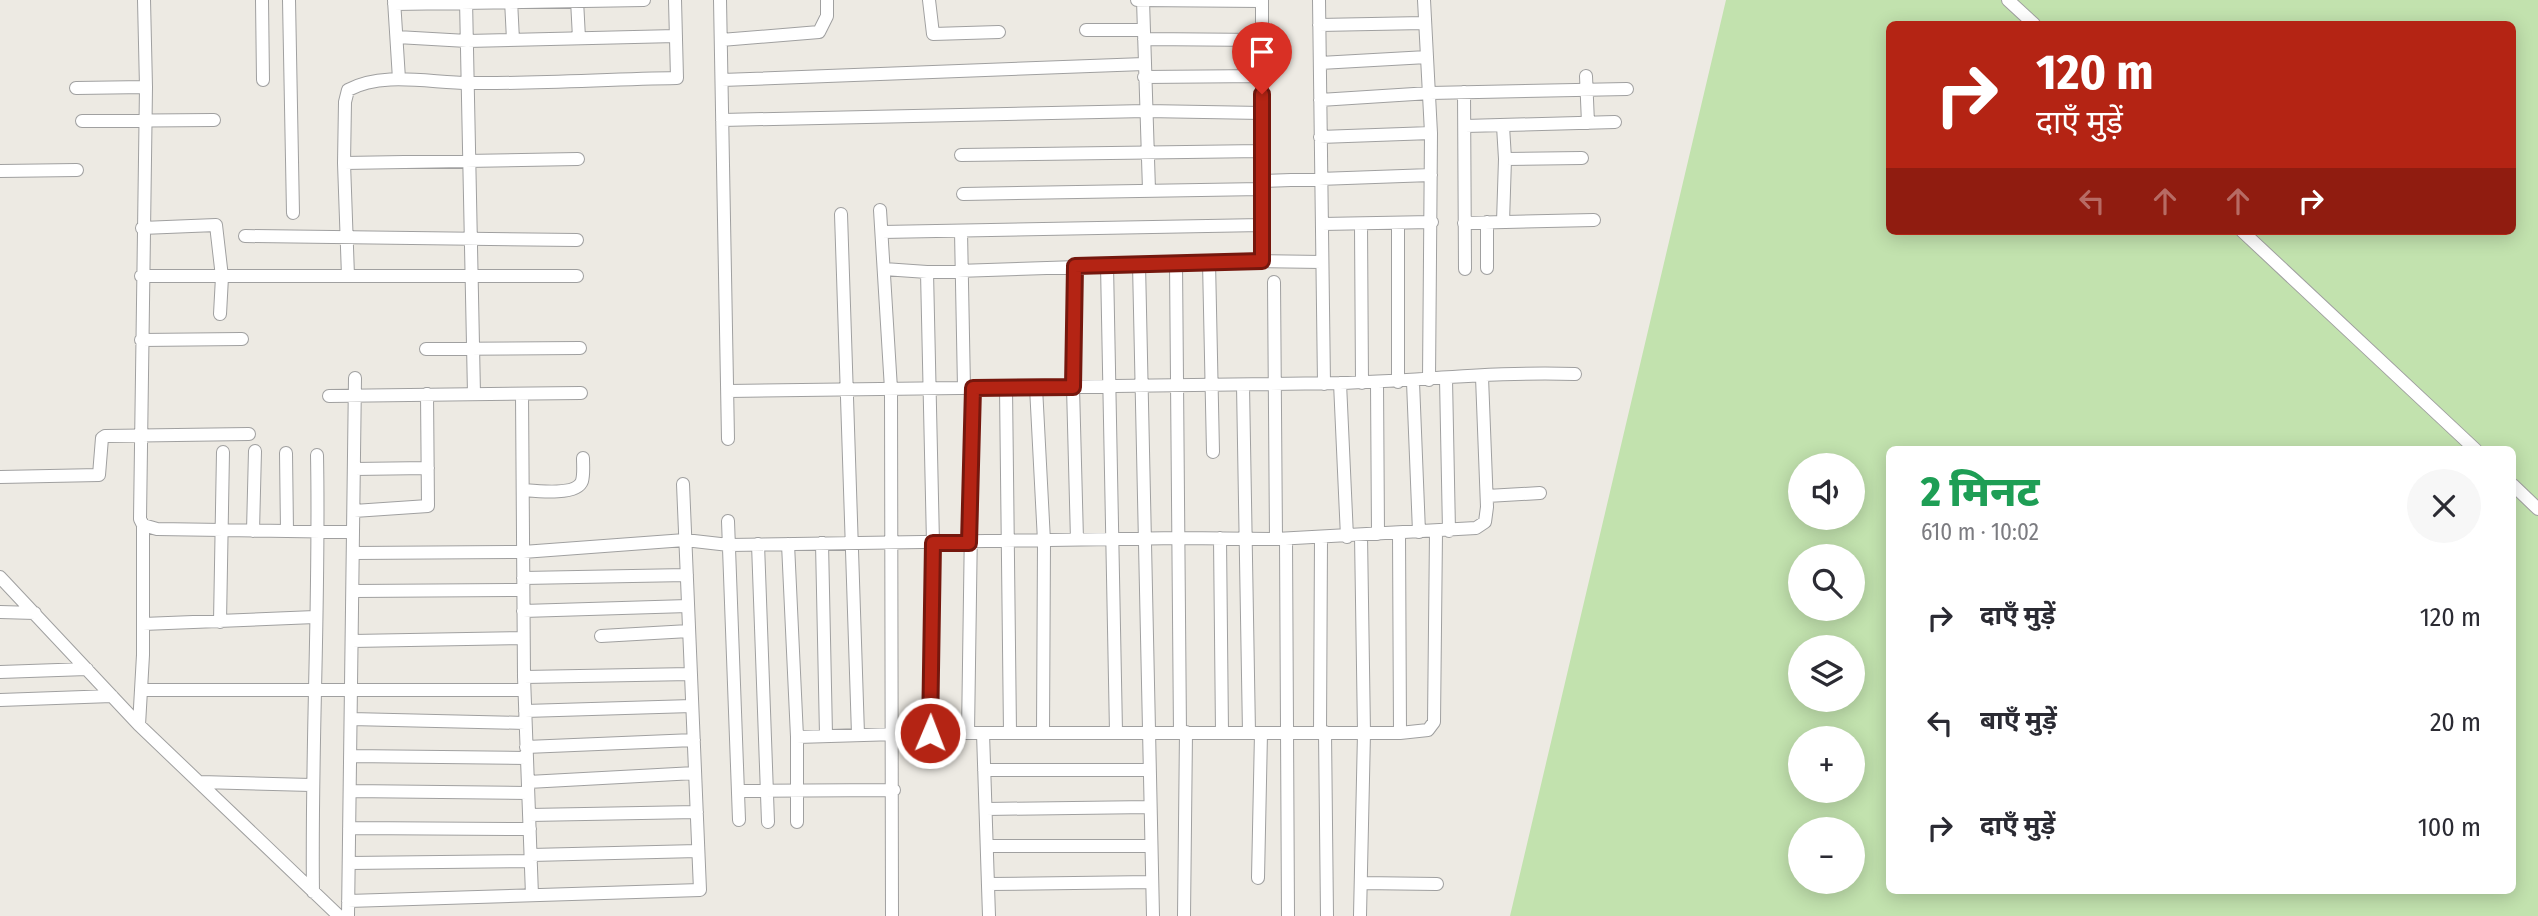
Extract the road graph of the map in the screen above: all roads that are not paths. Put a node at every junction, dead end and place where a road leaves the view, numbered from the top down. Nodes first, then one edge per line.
1 (144, 0) edge
2 (262, 0) edge
3 (289, 0) edge
4 (644, 0) edge
5 (676, 0) edge
6 (720, 0) edge
7 (827, 0) edge
8 (929, 0) edge
9 (1140, 0) edge
10 (1262, 0) edge
11 (1319, 0) edge
12 (1424, 0) edge
13 (2008, 0) edge
14 (577, 1) edge
15 (394, 2) edge
16 (466, 2) edge
17 (512, 2) edge
18 (2031, 21) edge
19 (1424, 23) junction
20 (1319, 25) junction
21 (1086, 30) dead end
22 (999, 32) dead end
23 (1144, 35) junction
24 (676, 36) junction
25 (397, 37) junction
26 (579, 38) junction
27 (513, 40) junction
28 (721, 40) junction
29 (1262, 40) junction
30 (467, 41) junction
31 (1427, 57) junction
32 (1320, 63) junction
33 (1144, 70) junction
34 (1262, 76) junction
35 (399, 79) junction
36 (263, 80) dead end
37 (722, 80) junction
38 (469, 83) junction
39 (1587, 83) junction
40 (146, 87) junction
41 (76, 88) dead end
42 (1627, 89) dead end
43 (1464, 92) junction
44 (1430, 93) junction
45 (1320, 100) junction
46 (1146, 111) junction
47 (1262, 113) junction
48 (214, 120) dead end
49 (722, 120) junction
50 (82, 121) dead end
51 (145, 121) junction
52 (1615, 122) dead end
53 (1588, 123) junction
54 (1465, 126) junction
55 (1503, 126) junction
56 (1431, 133) junction
57 (1320, 137) junction
58 (1262, 151) junction
59 (1146, 152) junction
60 (961, 155) dead end
61 (1582, 158) dead end
62 (578, 159) dead end
63 (1505, 159) junction
64 (471, 160) junction
65 (344, 163) junction
66 (77, 170) dead end
67 (0, 172) edge
68 (1431, 175) junction
69 (1323, 179) junction
70 (1262, 185) junction
71 (1149, 190) junction
72 (963, 194) dead end
73 (880, 210) dead end
74 (293, 213) dead end
75 (841, 214) dead end
76 (1594, 220) dead end
77 (1432, 222) junction
78 (1487, 222) junction
79 (1503, 222) junction
80 (1361, 223) junction
81 (1398, 223) junction
82 (1464, 223) junction
83 (1322, 224) junction
84 (1262, 225) junction
85 (142, 228) junction
86 (961, 231) junction
87 (882, 232) junction
88 (2246, 235) edge
89 (245, 236) dead end
90 (346, 237) junction
91 (473, 237) junction
92 (578, 240) dead end
93 (1262, 261) junction
94 (1209, 262) junction
95 (1322, 262) junction
96 (1176, 263) junction
97 (1139, 264) junction
98 (1107, 265) junction
99 (1075, 266) junction
100 (1486, 268) dead end
101 (884, 269) junction
102 (961, 269) junction
103 (1465, 269) dead end
104 (927, 272) junction
105 (474, 275) junction
106 (142, 276) junction
107 (348, 276) junction
108 (577, 276) dead end
109 (222, 277) junction
110 (1273, 282) dead end
111 (220, 314) dead end
112 (242, 339) dead end
113 (141, 340) junction
114 (474, 348) junction
115 (580, 348) dead end
116 (426, 349) dead end
117 (1575, 374) dead end
118 (1482, 377) junction
119 (355, 379) dead end
120 (1446, 379) junction
121 (1429, 380) junction
122 (1398, 382) junction
123 (1413, 382) junction
124 (1340, 383) junction
125 (1362, 383) junction
126 (1377, 383) junction
127 (1273, 384) junction
128 (1324, 384) junction
129 (1177, 385) junction
130 (1211, 385) junction
131 (1243, 385) junction
132 (1109, 386) junction
133 (1144, 386) junction
134 (1006, 387) junction
135 (1036, 387) junction
136 (1073, 387) junction
137 (930, 388) junction
138 (969, 388) junction
139 (847, 389) junction
140 (891, 389) junction
141 (727, 391) junction
142 (581, 393) dead end
143 (427, 394) junction
144 (474, 394) junction
145 (522, 394) junction
146 (355, 395) junction
147 (329, 396) dead end
148 (140, 435) junction
149 (249, 435) dead end
150 (728, 439) dead end
151 (2472, 446) edge
152 (255, 451) dead end
153 (223, 452) dead end
154 (1213, 452) dead end
155 (286, 453) dead end
156 (317, 455) dead end
157 (583, 458) dead end
158 (428, 468) junction
159 (354, 470) junction
160 (0, 477) edge
161 (683, 484) dead end
162 (2516, 488) edge
163 (523, 490) junction
164 (1540, 493) dead end
165 (1487, 496) junction
166 (2538, 509) edge
167 (354, 511) junction
168 (728, 521) dead end
169 (143, 525) junction
170 (222, 530) junction
171 (253, 531) junction
172 (286, 531) junction
173 (1443, 531) junction
174 (318, 532) junction
175 (353, 532) junction
176 (1419, 532) junction
177 (1399, 533) junction
178 (1378, 534) junction
179 (1361, 536) junction
180 (1346, 537) junction
181 (1146, 538) junction
182 (1180, 538) junction
183 (1220, 538) junction
184 (1321, 538) junction
185 (1246, 539) junction
186 (1281, 539) junction
187 (685, 540) junction
188 (1077, 540) junction
189 (1044, 541) junction
190 (1113, 541) junction
191 (1008, 542) junction
192 (822, 543) junction
193 (852, 543) junction
194 (893, 543) junction
195 (933, 543) junction
196 (969, 543) junction
197 (758, 544) junction
198 (788, 544) junction
199 (729, 545) junction
200 (523, 552) junction
201 (353, 553) junction
202 (687, 575) junction
203 (0, 577) edge
204 (523, 584) junction
205 (352, 591) junction
206 (688, 606) junction
207 (523, 611) junction
208 (0, 612) edge
209 (35, 613) junction
210 (316, 617) junction
211 (220, 622) junction
212 (143, 624) junction
213 (689, 631) junction
214 (601, 636) dead end
215 (523, 638) junction
216 (352, 642) junction
217 (87, 669) junction
218 (0, 672) edge
219 (691, 674) junction
220 (524, 684) junction
221 (351, 688) junction
222 (314, 689) junction
223 (141, 690) junction
224 (112, 696) junction
225 (0, 700) edge
226 (692, 706) junction
227 (525, 717) junction
228 (351, 719) junction
229 (139, 725) junction
230 (1010, 732) junction
231 (1183, 732) junction
232 (1322, 732) junction
233 (892, 733) junction
234 (930, 733) junction
235 (968, 733) junction
236 (983, 733) junction
237 (1044, 733) junction
238 (1116, 733) junction
239 (1149, 733) junction
240 (1222, 733) junction
241 (1255, 733) junction
242 (1289, 733) junction
243 (1364, 733) junction
244 (1400, 733) junction
245 (858, 734) junction
246 (826, 736) junction
247 (797, 737) junction
248 (694, 740) junction
249 (526, 752) junction
250 (350, 757) junction
251 (985, 770) junction
252 (1149, 770) junction
253 (695, 773) junction
254 (200, 782) junction
255 (311, 785) junction
256 (528, 787) junction
257 (894, 790) junction
258 (350, 791) junction
259 (738, 791) junction
260 (768, 791) junction
261 (797, 791) junction
262 (1150, 807) junction
263 (986, 809) junction
264 (697, 812) junction
265 (739, 820) dead end
266 (529, 822) junction
267 (768, 822) dead end
268 (797, 822) dead end
269 (349, 828) junction
270 (987, 846) junction
271 (1151, 846) junction
272 (698, 851) junction
273 (531, 858) junction
274 (349, 863) junction
275 (1258, 878) dead end
276 (1152, 882) junction
277 (1361, 883) junction
278 (988, 884) junction
279 (1437, 884) dead end
280 (313, 892) junction
281 (532, 895) junction
282 (348, 901) junction
283 (339, 916) edge
284 (348, 916) edge
285 (892, 916) edge
286 (989, 916) edge
287 (1153, 916) edge
288 (1184, 916) edge
289 (1288, 916) edge
290 (1327, 916) edge
291 (1360, 916) edge

1 - 40 street
2 - 36 street
3 - 74 street
4 - 14 street
5 - 24 street
6 - 28 street
7 - 28 street
8 - 22 street
9 - 10 street
9 - 23 street
10 - 29 street
11 - 20 street
12 - 19 street
13 - 18 street
14 - 17 street
14 - 26 street
15 - 16 street
15 - 25 street
16 - 17 street
16 - 30 street
17 - 27 street
19 - 20 street
19 - 31 street
20 - 32 street
21 - 23 street
23 - 29 street
23 - 33 street
24 - 26 street
24 - 38 street
25 - 30 street
25 - 35 street
26 - 27 street
27 - 30 street
28 - 37 street
29 - 34 street
30 - 38 street
31 - 32 street
31 - 44 street
32 - 45 street
33 - 34 street
33 - 37 street
33 - 46 street
34 - 47 street
35 - 38 street
35 - 65 street
37 - 49 street
38 - 64 street
39 - 42 street
39 - 43 street
39 - 53 street
40 - 41 street
40 - 51 street
43 - 44 street
43 - 54 street
44 - 45 street
44 - 56 street
45 - 57 street
46 - 47 street
46 - 49 street
46 - 59 street
47 - 58 street
48 - 51 street
49 - 141 street
50 - 51 street
51 - 85 street
52 - 53 street
53 - 55 street
54 - 55 street
54 - 82 street
55 - 63 street
56 - 57 street
56 - 68 street
57 - 69 street
58 - 59 street
58 - 70 street
59 - 60 street
59 - 71 street
61 - 63 street
62 - 64 street
63 - 79 street
64 - 65 street
64 - 91 street
65 - 90 street
66 - 67 street
68 - 69 street
68 - 77 street
69 - 70 street
69 - 83 street
70 - 71 street
70 - 84 street
71 - 72 street
73 - 87 street
75 - 139 street
76 - 79 street
77 - 81 street
77 - 121 street
78 - 79 street
78 - 82 street
78 - 100 street
80 - 81 street
80 - 83 street
80 - 125 street
81 - 122 street
82 - 103 street
83 - 95 street
84 - 86 street
84 - 93 street
85 - 106 street
85 - 109 street
86 - 87 street
86 - 102 street
87 - 101 street
88 - 151 street
89 - 90 street
90 - 91 street
90 - 107 street
91 - 92 street
91 - 105 street
93 - 94 street
93 - 95 street
94 - 96 street
94 - 130 street
95 - 128 street
96 - 97 street
96 - 129 street
97 - 98 street
97 - 133 street
98 - 99 street
98 - 132 street
99 - 102 street
99 - 136 street
101 - 104 street
101 - 140 street
102 - 104 street
102 - 138 street
104 - 137 street
105 - 107 street
105 - 108 street
105 - 114 street
106 - 109 street
106 - 113 street
107 - 109 street
109 - 111 street
110 - 127 street
112 - 113 street
113 - 148 street
114 - 115 street
114 - 116 street
114 - 144 street
117 - 118 street
118 - 120 street
118 - 165 street
119 - 146 street
120 - 121 street
120 - 173 street
121 - 123 street
122 - 123 street
122 - 126 street
123 - 176 street
124 - 125 street
124 - 128 street
124 - 180 street
125 - 126 street
126 - 178 street
127 - 128 street
127 - 131 street
127 - 186 street
129 - 130 street
129 - 133 street
129 - 182 street
130 - 131 street
130 - 154 street
131 - 185 street
132 - 133 street
132 - 136 street
132 - 190 street
133 - 181 street
134 - 135 street
134 - 138 street
134 - 191 street
135 - 136 street
135 - 189 street
136 - 188 street
137 - 138 street
137 - 140 street
137 - 195 street
138 - 196 street
139 - 140 street
139 - 141 street
139 - 193 street
140 - 194 street
141 - 150 street
142 - 145 street
143 - 144 street
143 - 146 street
143 - 158 street
144 - 145 street
145 - 163 street
146 - 147 street
146 - 159 street
148 - 149 street
148 - 160 street
148 - 169 street
152 - 171 street
153 - 170 street
155 - 172 street
156 - 174 street
157 - 163 street
158 - 159 street
158 - 167 street
159 - 167 street
161 - 187 street
162 - 166 street
163 - 200 street
164 - 165 street
165 - 173 street
167 - 175 street
168 - 199 street
169 - 170 street
169 - 212 street
170 - 171 street
170 - 211 street
171 - 172 street
172 - 174 street
173 - 176 street
173 - 244 street
174 - 175 street
174 - 210 street
175 - 201 street
176 - 177 street
177 - 178 street
177 - 244 street
178 - 179 street
179 - 180 street
179 - 243 street
180 - 184 street
181 - 182 street
181 - 190 street
181 - 239 street
182 - 183 street
182 - 231 street
183 - 185 street
183 - 240 street
184 - 186 street
184 - 232 street
185 - 186 street
185 - 241 street
186 - 242 street
187 - 199 street
187 - 200 street
187 - 202 street
188 - 189 street
188 - 190 street
189 - 191 street
189 - 237 street
190 - 238 street
191 - 196 street
191 - 230 street
192 - 193 street
192 - 198 street
192 - 246 street
193 - 194 street
193 - 245 street
194 - 195 street
194 - 233 street
195 - 196 street
195 - 234 street
196 - 235 street
197 - 198 street
197 - 199 street
197 - 260 street
198 - 247 street
199 - 259 street
200 - 201 street
200 - 204 street
201 - 205 street
202 - 204 street
202 - 206 street
203 - 209 street
204 - 205 street
204 - 207 street
205 - 216 street
206 - 207 street
206 - 213 street
207 - 215 street
208 - 209 street
209 - 217 street
210 - 211 street
210 - 222 street
211 - 212 street
212 - 223 street
213 - 214 street
213 - 219 street
215 - 216 street
215 - 220 street
216 - 221 street
217 - 218 street
217 - 224 street
219 - 220 street
219 - 226 street
220 - 221 street
220 - 227 street
221 - 222 street
221 - 228 street
222 - 223 street
222 - 255 street
223 - 229 street
224 - 225 street
224 - 229 street
226 - 227 street
226 - 248 street
227 - 228 street
227 - 249 street
228 - 250 street
229 - 254 street
230 - 236 street
230 - 237 street
231 - 239 street
231 - 240 street
231 - 288 street
232 - 242 street
232 - 243 street
232 - 290 street
233 - 234 street
233 - 245 street
233 - 257 street
234 - 235 street
235 - 236 street
236 - 251 street
237 - 238 street
238 - 239 street
239 - 252 street
240 - 241 street
241 - 242 street
241 - 275 street
242 - 289 street
243 - 244 street
243 - 277 street
245 - 246 street
246 - 247 street
247 - 261 street
248 - 249 street
248 - 253 street
249 - 250 street
249 - 256 street
250 - 258 street
251 - 252 street
251 - 263 street
252 - 262 street
253 - 256 street
253 - 264 street
254 - 255 street
254 - 280 street
255 - 280 street
256 - 258 street
256 - 266 street
257 - 261 street
257 - 285 street
258 - 269 street
259 - 260 street
259 - 265 street
260 - 261 street
260 - 267 street
261 - 268 street
262 - 263 street
262 - 271 street
263 - 270 street
264 - 266 street
264 - 272 street
266 - 269 street
266 - 273 street
269 - 274 street
270 - 271 street
270 - 278 street
271 - 276 street
272 - 273 street
272 - 281 street
273 - 274 street
273 - 281 street
274 - 282 street
276 - 278 street
276 - 287 street
277 - 279 street
277 - 291 street
278 - 286 street
280 - 283 street
281 - 282 street
282 - 284 street

